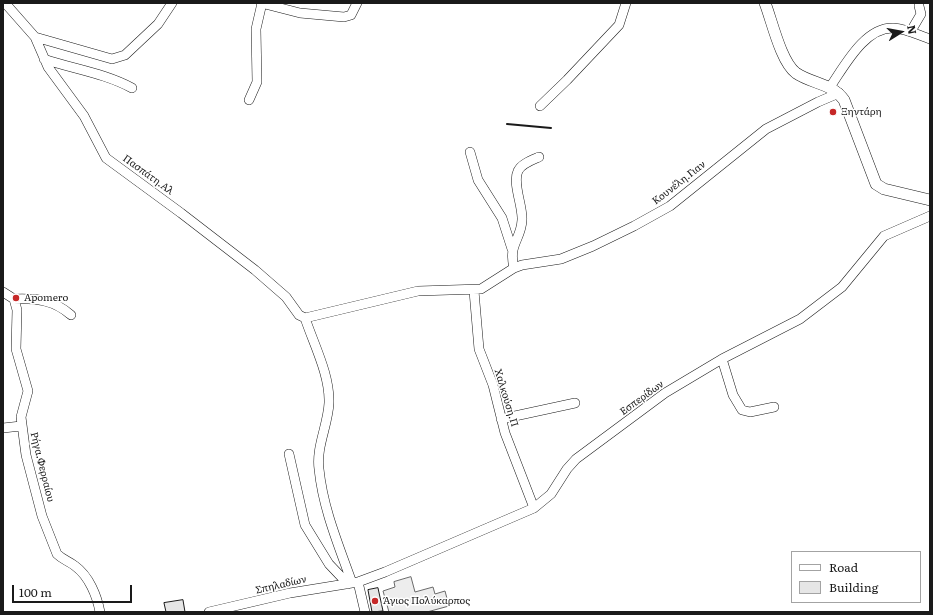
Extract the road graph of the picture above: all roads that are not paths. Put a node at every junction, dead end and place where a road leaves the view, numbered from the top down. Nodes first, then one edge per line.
1 (5, 3) edge
2 (172, 3) edge
3 (261, 3) edge
4 (357, 3) edge
5 (626, 3) edge
6 (765, 3) edge
7 (919, 6) dead end
8 (911, 31) junction
9 (35, 37) junction
10 (930, 39) edge
11 (44, 59) junction
12 (132, 88) dead end
13 (835, 90) junction
14 (249, 100) dead end
15 (540, 106) dead end
16 (470, 152) dead end
17 (539, 157) dead end
18 (930, 200) edge
19 (930, 216) edge
20 (512, 249) junction
21 (514, 268) junction
22 (474, 291) junction
23 (3, 292) edge
24 (14, 299) junction
25 (71, 315) dead end
26 (305, 318) junction
27 (722, 359) junction
28 (575, 403) dead end
29 (774, 407) dead end
30 (501, 420) junction
31 (21, 426) junction
32 (3, 428) edge
33 (289, 454) dead end
34 (534, 508) junction
35 (353, 583) junction
36 (100, 612) edge
37 (209, 612) edge
38 (365, 612) edge

1 - 9 street, Πασπάτη.Αλ
2 - 9 street
3 - 4 street
3 - 14 street
5 - 15 street
6 - 13 main road
7 - 8 street
8 - 10 street
8 - 13 street
9 - 11 street, Πασπάτη.Αλ
11 - 12 street
11 - 26 street, Πασπάτη.Αλ
13 - 18 main road
13 - 21 street, Κουνέλη.Γιαν
16 - 20 street
17 - 20 street
19 - 27 street, Εσπερίδων
20 - 21 street
21 - 22 street, Κουνέλη.Γιαν
22 - 26 street
22 - 30 street, Χαλκούση.Π
23 - 24 street
24 - 25 street
24 - 31 street, Ρήγα.Φερραίου
26 - 35 street
27 - 29 street
27 - 34 street, Εσπερίδων
28 - 30 street
30 - 34 street, Χαλκούση.Π
31 - 32 street
31 - 36 street, Ρήγα.Φερραίου
33 - 35 street
34 - 35 street, Εσπερίδων
35 - 37 street, Σπηλαδίων
35 - 38 street

